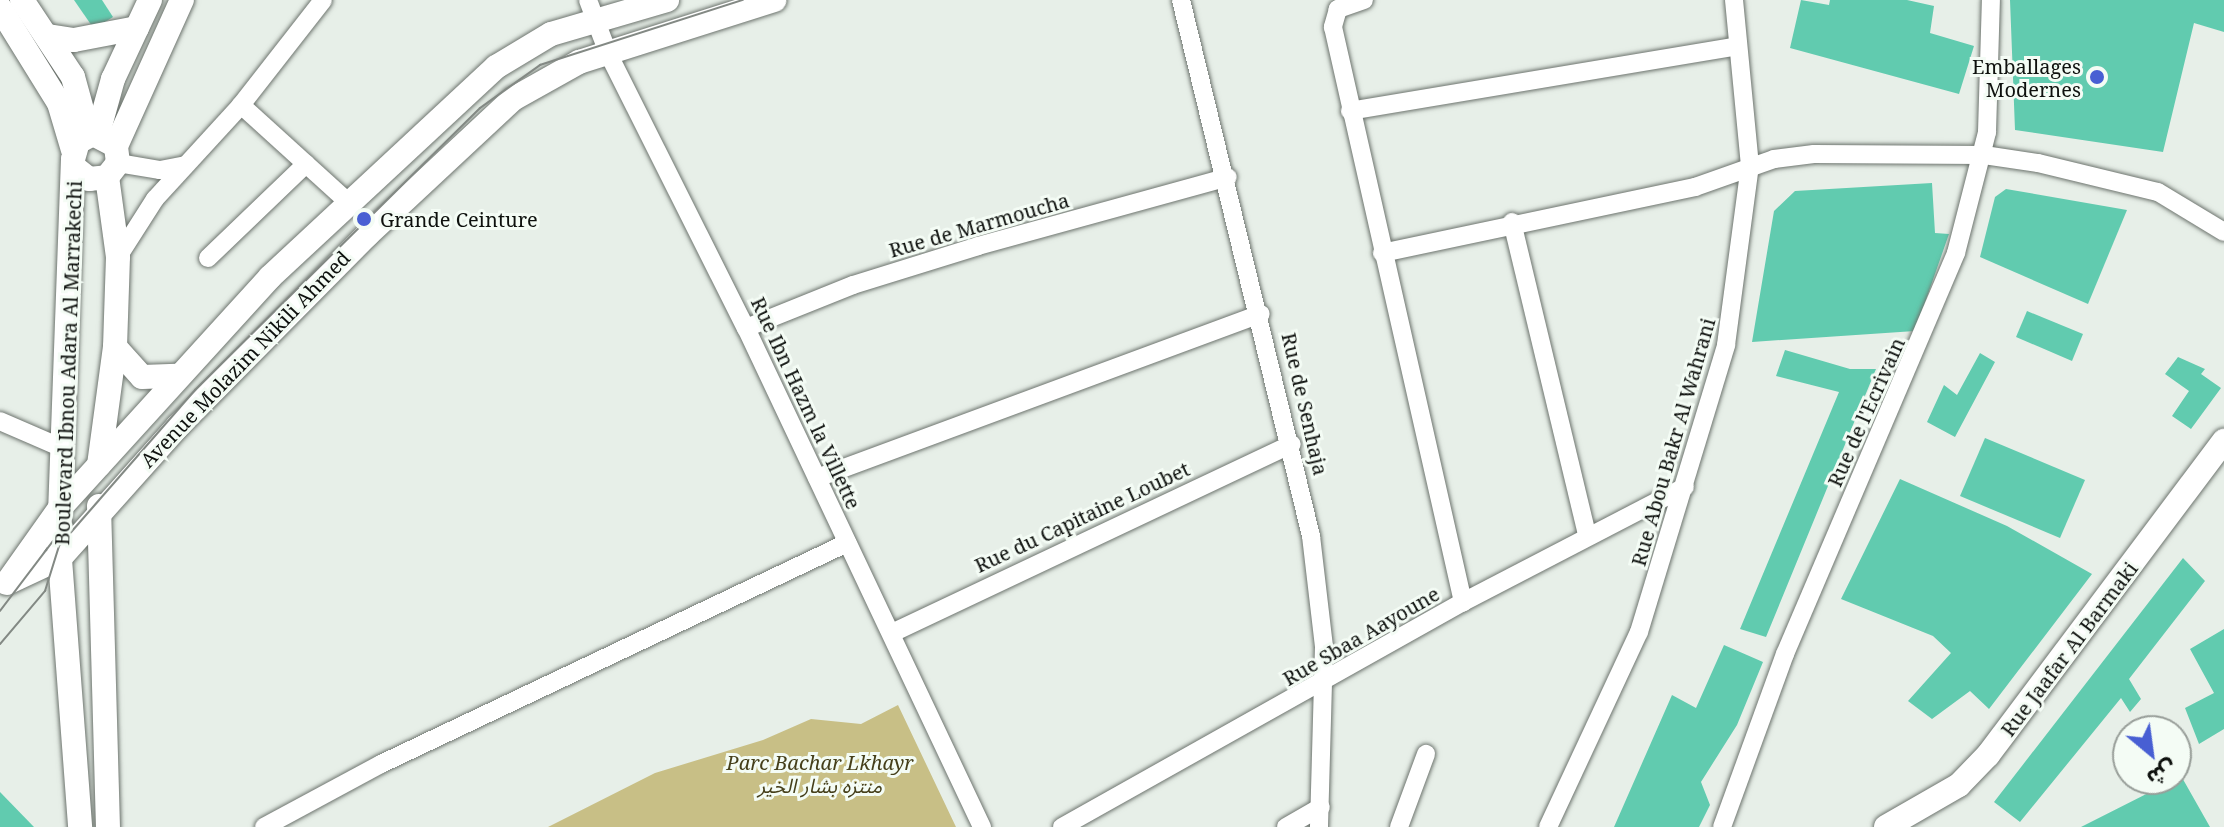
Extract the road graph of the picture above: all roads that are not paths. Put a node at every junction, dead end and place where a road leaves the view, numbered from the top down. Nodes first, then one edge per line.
1 (22, 0) edge
2 (150, 0) edge
3 (182, 0) edge
4 (323, 0) edge
5 (667, 0) edge
6 (774, 0) edge
7 (1181, 0) edge
8 (1364, 0) edge
9 (1734, 0) edge
10 (1991, 0) edge
11 (587, 7) edge
12 (0, 8) edge
13 (137, 28) junction
14 (48, 36) junction
15 (1737, 46) junction
16 (608, 53) junction
17 (241, 105) junction
18 (1350, 111) junction
19 (97, 153) junction
20 (1984, 155) junction
21 (306, 164) junction
22 (185, 165) junction
23 (1750, 166) junction
24 (1228, 177) junction
25 (349, 203) junction
26 (1512, 222) junction
27 (2224, 232) edge
28 (1382, 253) junction
29 (118, 257) junction
30 (208, 258) dead end
31 (1261, 314) junction
32 (746, 328) junction
33 (115, 347) junction
34 (177, 376) junction
35 (0, 421) edge
36 (2224, 441) edge
37 (1292, 444) junction
38 (60, 447) junction
39 (99, 463) junction
40 (817, 478) junction
41 (1685, 487) junction
42 (60, 508) junction
43 (100, 511) junction
44 (1587, 535) junction
45 (847, 543) junction
46 (60, 558) junction
47 (3, 587) edge
48 (1463, 602) junction
49 (892, 633) junction
50 (1324, 683) junction
51 (1426, 754) dead end
52 (1321, 807) junction
53 (80, 827) edge
54 (108, 827) edge
55 (264, 827) edge
56 (982, 827) edge
57 (1062, 827) edge
58 (1286, 827) edge
59 (1319, 827) edge
60 (1399, 827) edge
61 (1548, 827) edge
62 (1722, 827) edge
63 (1886, 827) edge

1 - 14 street, Boulevard Ibnou Adara Al Marrakechi
2 - 13 street
3 - 19 street
4 - 17 street
5 - 11 street, Avenue Molazim Nikili Ahmed
6 - 16 street, Avenue Molazim Nikili Ahmed
7 - 24 street, Rue de Senhaja
8 - 18 street
9 - 15 street, Rue Abou Bakr Al Wahrani
10 - 20 street, Rue de l'Ecrivain
11 - 16 street, Rue Ibn Hazm la Villette
11 - 25 street, Avenue Molazim Nikili Ahmed
12 - 19 street, Boulevard Ibnou Adara Al Marrakechi
13 - 14 street
13 - 19 street
14 - 19 street, Boulevard Ibnou Adara Al Marrakechi
15 - 18 street
15 - 23 street, Rue Abou Bakr Al Wahrani
16 - 32 street, Rue Ibn Hazm la Villette
16 - 43 street, Avenue Molazim Nikili Ahmed
17 - 21 street
17 - 22 street
18 - 28 street
19 - 22 street
19 - 29 street, Boulevard Ibnou Adara Al Marrakechi
19 - 38 street, Boulevard Ibnou Adara Al Marrakechi
20 - 23 street
20 - 27 street
20 - 62 street, Rue de l'Ecrivain
21 - 25 street
21 - 30 street
22 - 29 street
23 - 26 street
23 - 41 street, Rue Abou Bakr Al Wahrani
24 - 31 street, Rue de Senhaja
24 - 32 street, Rue de Marmoucha
25 - 34 street, Avenue Molazim Nikili Ahmed
26 - 28 street
26 - 44 street
28 - 48 street
29 - 33 street, Boulevard Ibnou Adara Al Marrakechi
31 - 37 street, Rue de Senhaja
31 - 40 street
32 - 40 street, Rue Ibn Hazm la Villette
33 - 34 street
33 - 39 street, Boulevard Ibnou Adara Al Marrakechi
34 - 39 street, Avenue Molazim Nikili Ahmed
35 - 38 street
36 - 63 street, Rue Jaafar Al Barmaki
37 - 49 street, Rue du Capitaine Loubet
37 - 50 street, Rue de Senhaja
38 - 42 street, Boulevard Ibnou Adara Al Marrakechi
39 - 42 street, Avenue Molazim Nikili Ahmed
39 - 43 street, Boulevard Ibnou Adara Al Marrakechi
40 - 45 street, Rue Ibn Hazm la Villette
41 - 44 street, Rue Sbaa Aayoune
41 - 61 street, Rue Abou Bakr Al Wahrani
42 - 46 street, Boulevard Ibnou Adara Al Marrakechi
42 - 47 street, Avenue Molazim Nikili Ahmed
43 - 46 street, Avenue Molazim Nikili Ahmed
43 - 54 street, Boulevard Ibnou Adara Al Marrakechi
44 - 48 street, Rue Sbaa Aayoune
45 - 49 street, Rue Ibn Hazm la Villette
45 - 55 street
46 - 47 street
46 - 53 street, Boulevard Ibnou Adara Al Marrakechi
48 - 50 street, Rue Sbaa Aayoune
49 - 56 street, Rue Ibn Hazm la Villette
50 - 52 street, Rue de Senhaja
50 - 57 street, Rue Sbaa Aayoune
51 - 60 street
52 - 58 street
52 - 59 street, Rue de Senhaja

